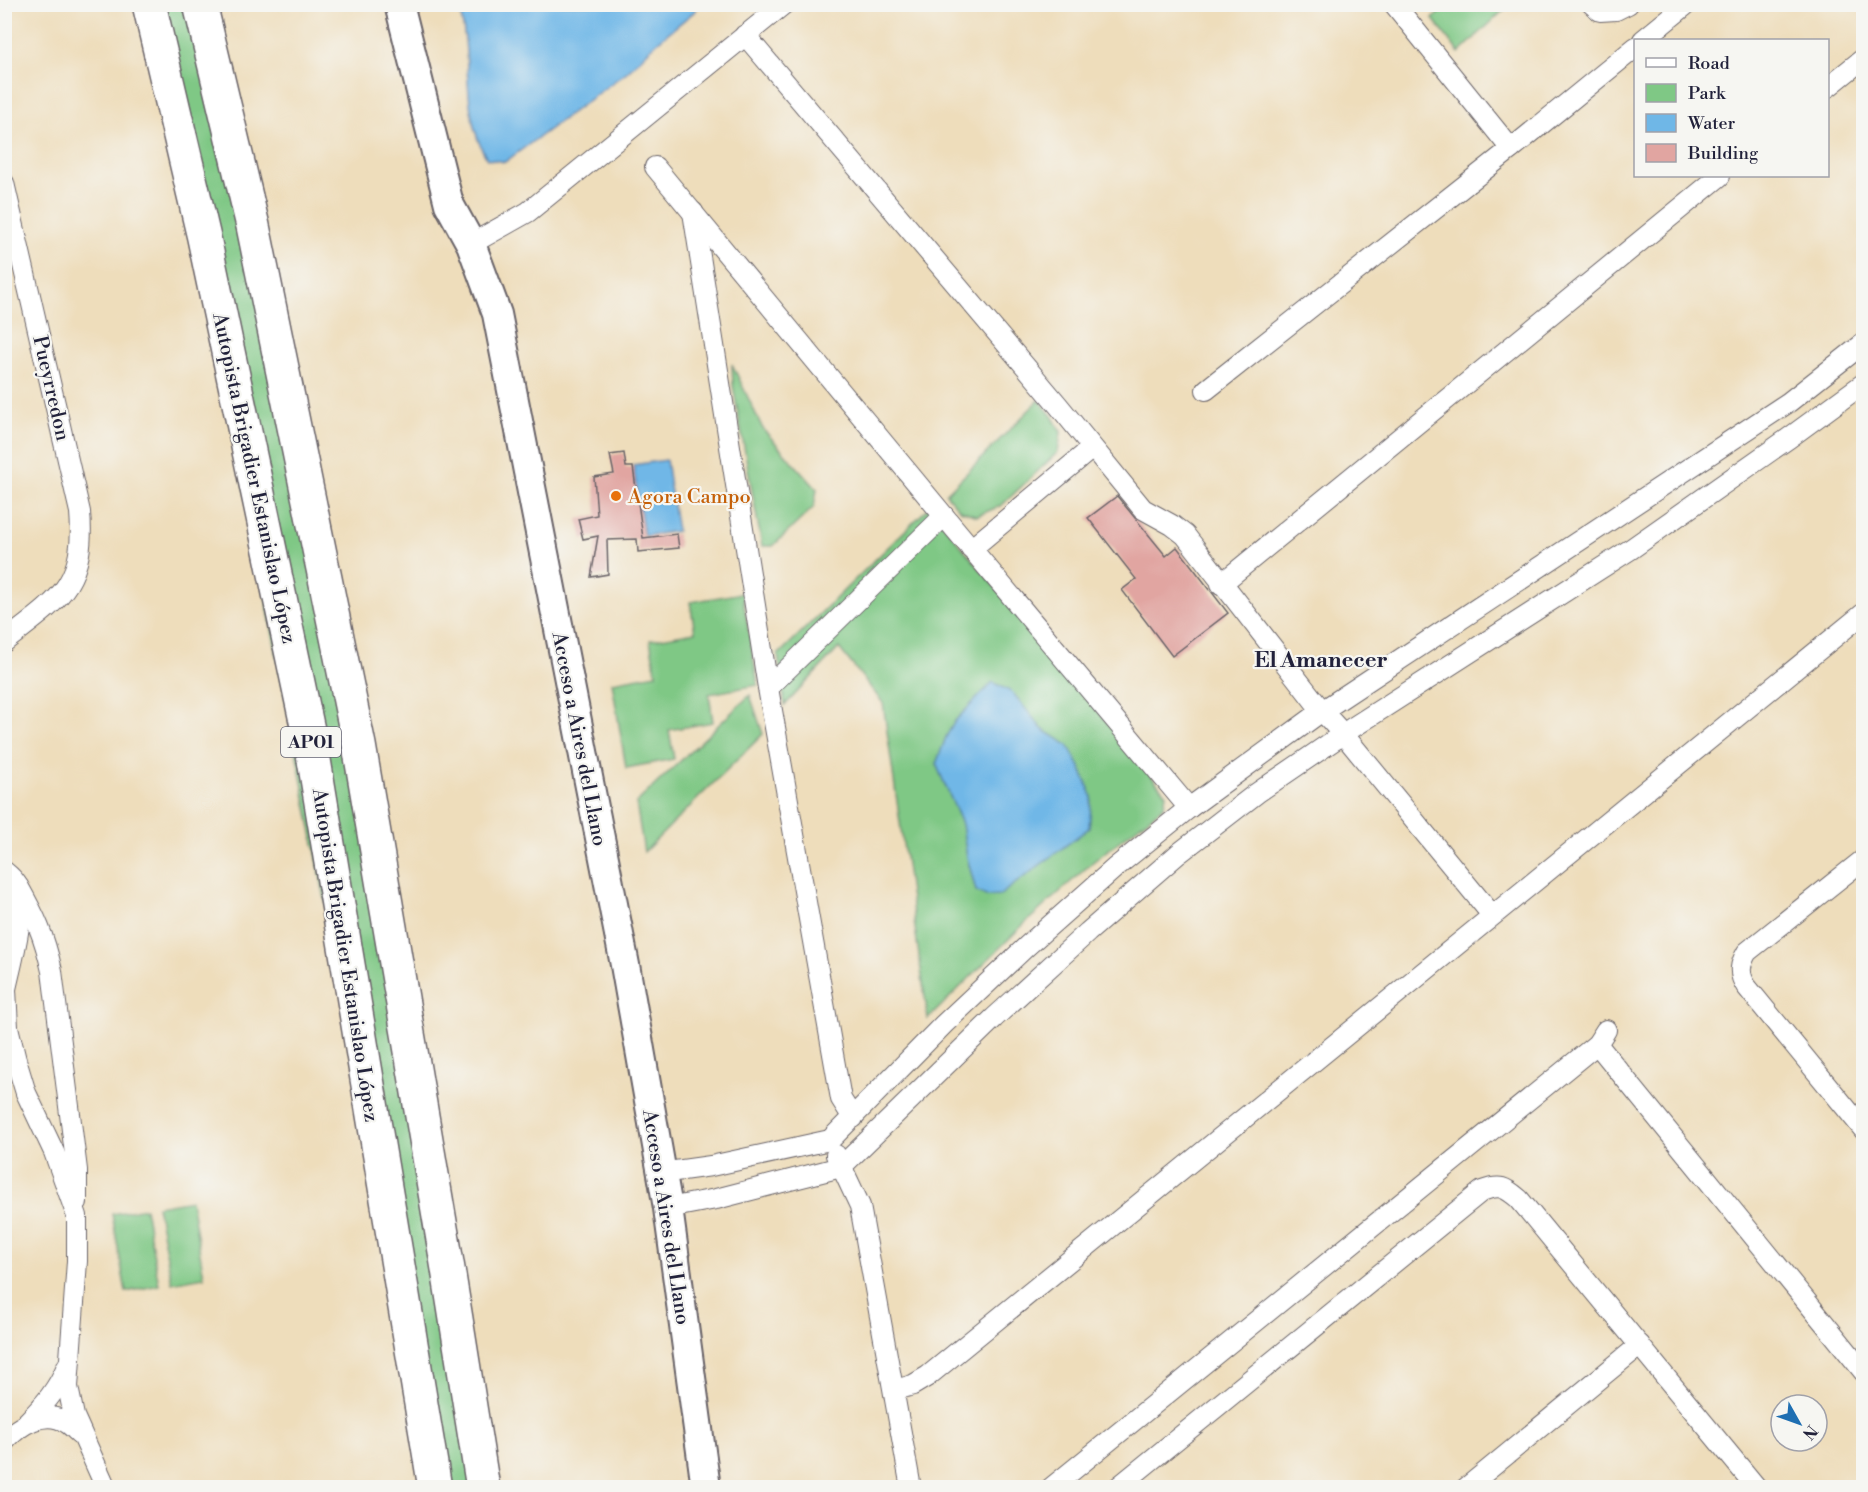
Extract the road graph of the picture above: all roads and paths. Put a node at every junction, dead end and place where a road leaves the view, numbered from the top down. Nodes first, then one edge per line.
1 (149, 4) edge
2 (201, 4) edge
3 (399, 4) edge
4 (784, 4) edge
5 (1394, 4) edge
6 (1592, 4) edge
7 (1628, 4) edge
8 (1687, 4) edge
9 (745, 35) junction
10 (1644, 39) edge
11 (1634, 48) edge
12 (1863, 58) edge
13 (1829, 85) edge
14 (1511, 149) junction
15 (655, 167) dead end
16 (1719, 177) edge
17 (4, 183) edge
18 (693, 212) junction
19 (471, 244) junction
20 (1863, 343) edge
21 (1863, 382) edge
22 (1206, 390) dead end
23 (1092, 448) junction
24 (944, 516) junction
25 (971, 549) junction
26 (1221, 584) junction
27 (1863, 613) edge
28 (4, 642) edge
29 (768, 688) junction
30 (1322, 711) junction
31 (1344, 735) junction
32 (1189, 808) junction
33 (1863, 859) edge
34 (8, 875) edge
35 (1492, 915) junction
36 (5, 989) edge
37 (853, 1118) junction
38 (1863, 1130) edge
39 (830, 1140) junction
40 (841, 1167) junction
41 (661, 1173) junction
42 (668, 1208) junction
43 (77, 1216) junction
44 (1640, 1345) junction
45 (71, 1358) junction
46 (1863, 1372) edge
47 (895, 1390) junction
48 (22, 1426) junction
49 (81, 1436) junction
50 (4, 1442) edge
51 (106, 1488) edge
52 (435, 1488) edge
53 (483, 1488) edge
54 (706, 1488) edge
55 (911, 1488) edge
56 (1051, 1488) edge
57 (1117, 1488) edge
58 (1466, 1488) edge
59 (1757, 1488) edge

1 - 52 highway, Autopista Brigadier Estanislao López / AP01
2 - 53 highway, AP01
3 - 19 street, Acceso a Aires del Llano
4 - 9 street
5 - 14 street
6 - 7 street
8 - 10 street
9 - 19 street
9 - 23 street
11 - 14 street
12 - 13 street
14 - 22 street
15 - 18 street
16 - 26 street
17 - 28 street, Pueyrredon
18 - 24 street
18 - 29 street
19 - 41 street, Acceso a Aires del Llano
20 - 30 street
21 - 31 street
23 - 25 street
23 - 26 street
24 - 25 street
24 - 29 street
25 - 32 street
26 - 30 street
27 - 35 street
29 - 37 street
30 - 31 street
30 - 32 street
31 - 35 street
31 - 40 street
32 - 37 street
33 - 38 street
34 - 36 street
34 - 43 street
35 - 47 street
36 - 43 street
37 - 39 street
39 - 40 street
39 - 41 street
40 - 42 street
40 - 47 street
41 - 42 street, Acceso a Aires del Llano
42 - 54 street, Acceso a Aires del Llano
43 - 45 street
44 - 57 street
44 - 58 street
44 - 59 street
45 - 48 street
45 - 49 street
46 - 56 street
47 - 55 street
48 - 49 street
48 - 50 street
49 - 51 street

